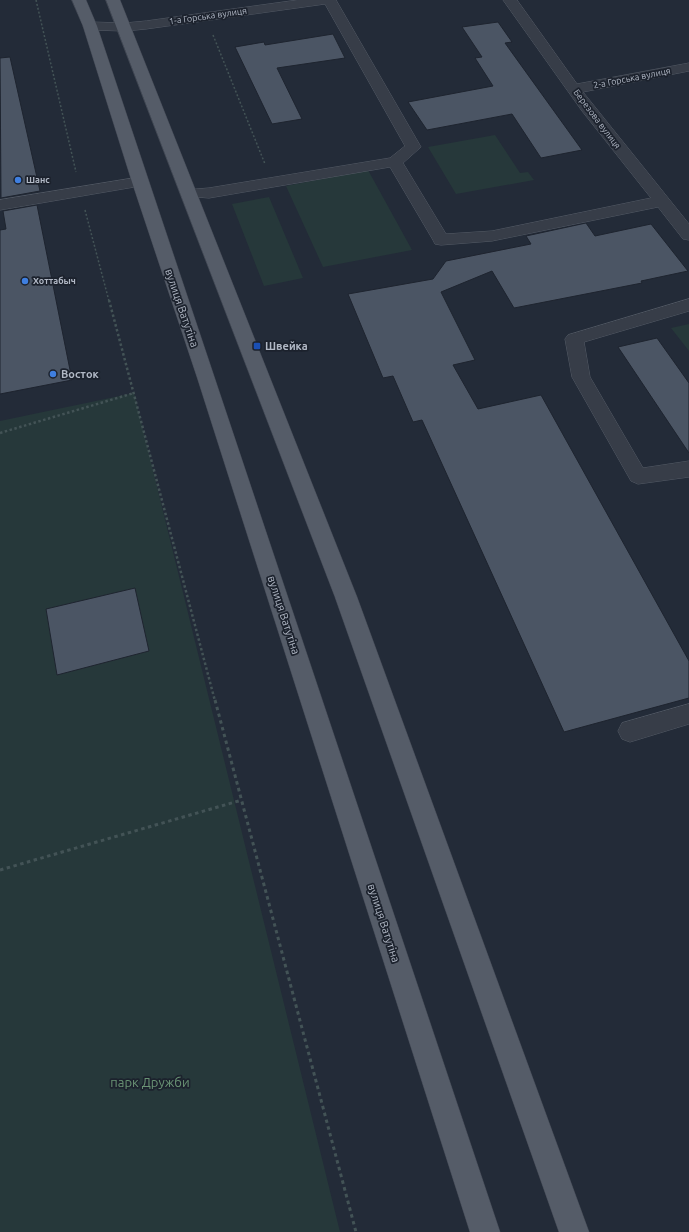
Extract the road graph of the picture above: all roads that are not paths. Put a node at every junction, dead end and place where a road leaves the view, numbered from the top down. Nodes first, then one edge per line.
1 (79, 0) edge
2 (114, 0) edge
3 (328, 0) edge
4 (510, 0) edge
5 (90, 26) junction
6 (125, 27) junction
7 (689, 67) edge
8 (575, 89) junction
9 (394, 162) junction
10 (140, 182) junction
11 (190, 193) junction
12 (662, 200) junction
13 (0, 205) edge
14 (689, 234) edge
15 (689, 305) edge
16 (689, 469) edge
17 (689, 714) edge
18 (630, 731) dead end
19 (485, 1232) edge
20 (574, 1232) edge

1 - 5 main road, вулиця Ватутіна
2 - 6 main road
3 - 6 street, 1-а Горська вулиця
3 - 9 street
4 - 8 street, Березова вулиця
5 - 6 street, 1-а Горська вулиця
5 - 10 main road, вулиця Ватутіна
6 - 11 main road
7 - 8 street, 2-а Горська вулиця
8 - 12 street, Березова вулиця
9 - 11 street
9 - 12 street
10 - 13 street
10 - 19 main road, вулиця Ватутіна
11 - 20 main road
12 - 14 street, Березова вулиця
15 - 16 street
17 - 18 street

